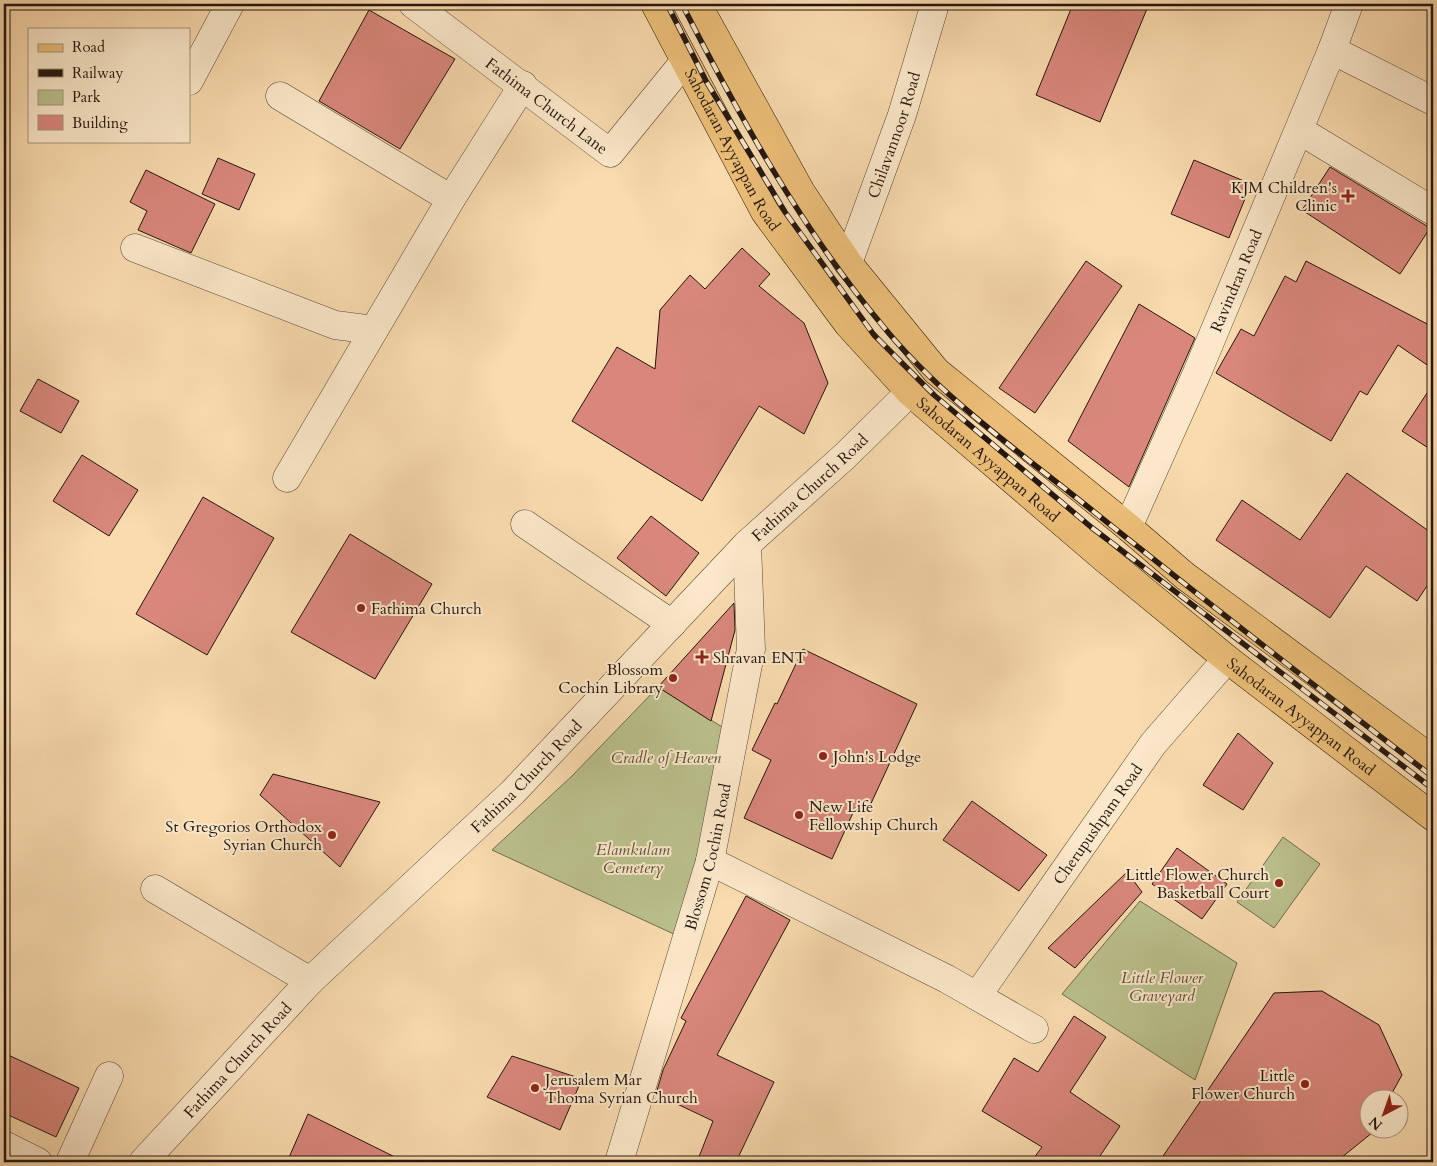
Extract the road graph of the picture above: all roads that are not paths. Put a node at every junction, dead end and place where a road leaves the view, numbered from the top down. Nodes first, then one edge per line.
1 (230, 4) edge
2 (413, 4) edge
3 (655, 4) edge
4 (697, 4) edge
5 (935, 4) edge
6 (1349, 4) edge
7 (1332, 50) junction
8 (685, 61) junction
9 (190, 79) edge
10 (523, 85) junction
11 (280, 96) dead end
12 (1433, 101) edge
13 (1299, 130) junction
14 (451, 199) junction
15 (1433, 211) edge
16 (135, 248) dead end
17 (848, 263) junction
18 (374, 330) junction
19 (936, 372) junction
20 (910, 392) junction
21 (287, 478) dead end
22 (526, 524) dead end
23 (1128, 526) junction
24 (747, 544) junction
25 (672, 624) junction
26 (1227, 659) junction
27 (1433, 760) edge
28 (1433, 817) edge
29 (710, 860) junction
30 (155, 889) dead end
31 (310, 981) junction
32 (977, 996) junction
33 (1034, 1029) dead end
34 (109, 1076) dead end
35 (4, 1145) edge
36 (38, 1162) edge
37 (70, 1162) edge
38 (143, 1162) edge
39 (619, 1162) edge

1 - 9 street
2 - 10 street, Fathima Church Lane
3 - 8 main road, Sahodaran Ayyappan Road
4 - 17 main road, Sahodaran Ayyappan Road
5 - 17 street, Chilavannoor Road
6 - 7 street, Ravindran Road
7 - 12 street
7 - 13 street, Ravindran Road
8 - 10 street, Fathima Church Lane
8 - 20 main road, Sahodaran Ayyappan Road
10 - 14 street
11 - 14 street
13 - 15 street
13 - 23 street, Ravindran Road
14 - 18 street
16 - 18 street
17 - 19 main road, Sahodaran Ayyappan Road
18 - 21 street
19 - 20 main road
19 - 23 main road, Sahodaran Ayyappan Road
20 - 24 street, Fathima Church Road
20 - 26 main road, Sahodaran Ayyappan Road
22 - 25 street
23 - 27 main road, Sahodaran Ayyappan Road
24 - 25 street, Fathima Church Road
24 - 29 street, Blossom Cochin Road
25 - 31 street, Fathima Church Road
26 - 28 main road, Sahodaran Ayyappan Road
26 - 32 street, Cherupushpam Road
29 - 32 street
29 - 39 street, Blossom Cochin Road
30 - 31 street
31 - 38 street, Fathima Church Road
32 - 33 street
34 - 37 street
35 - 36 street

